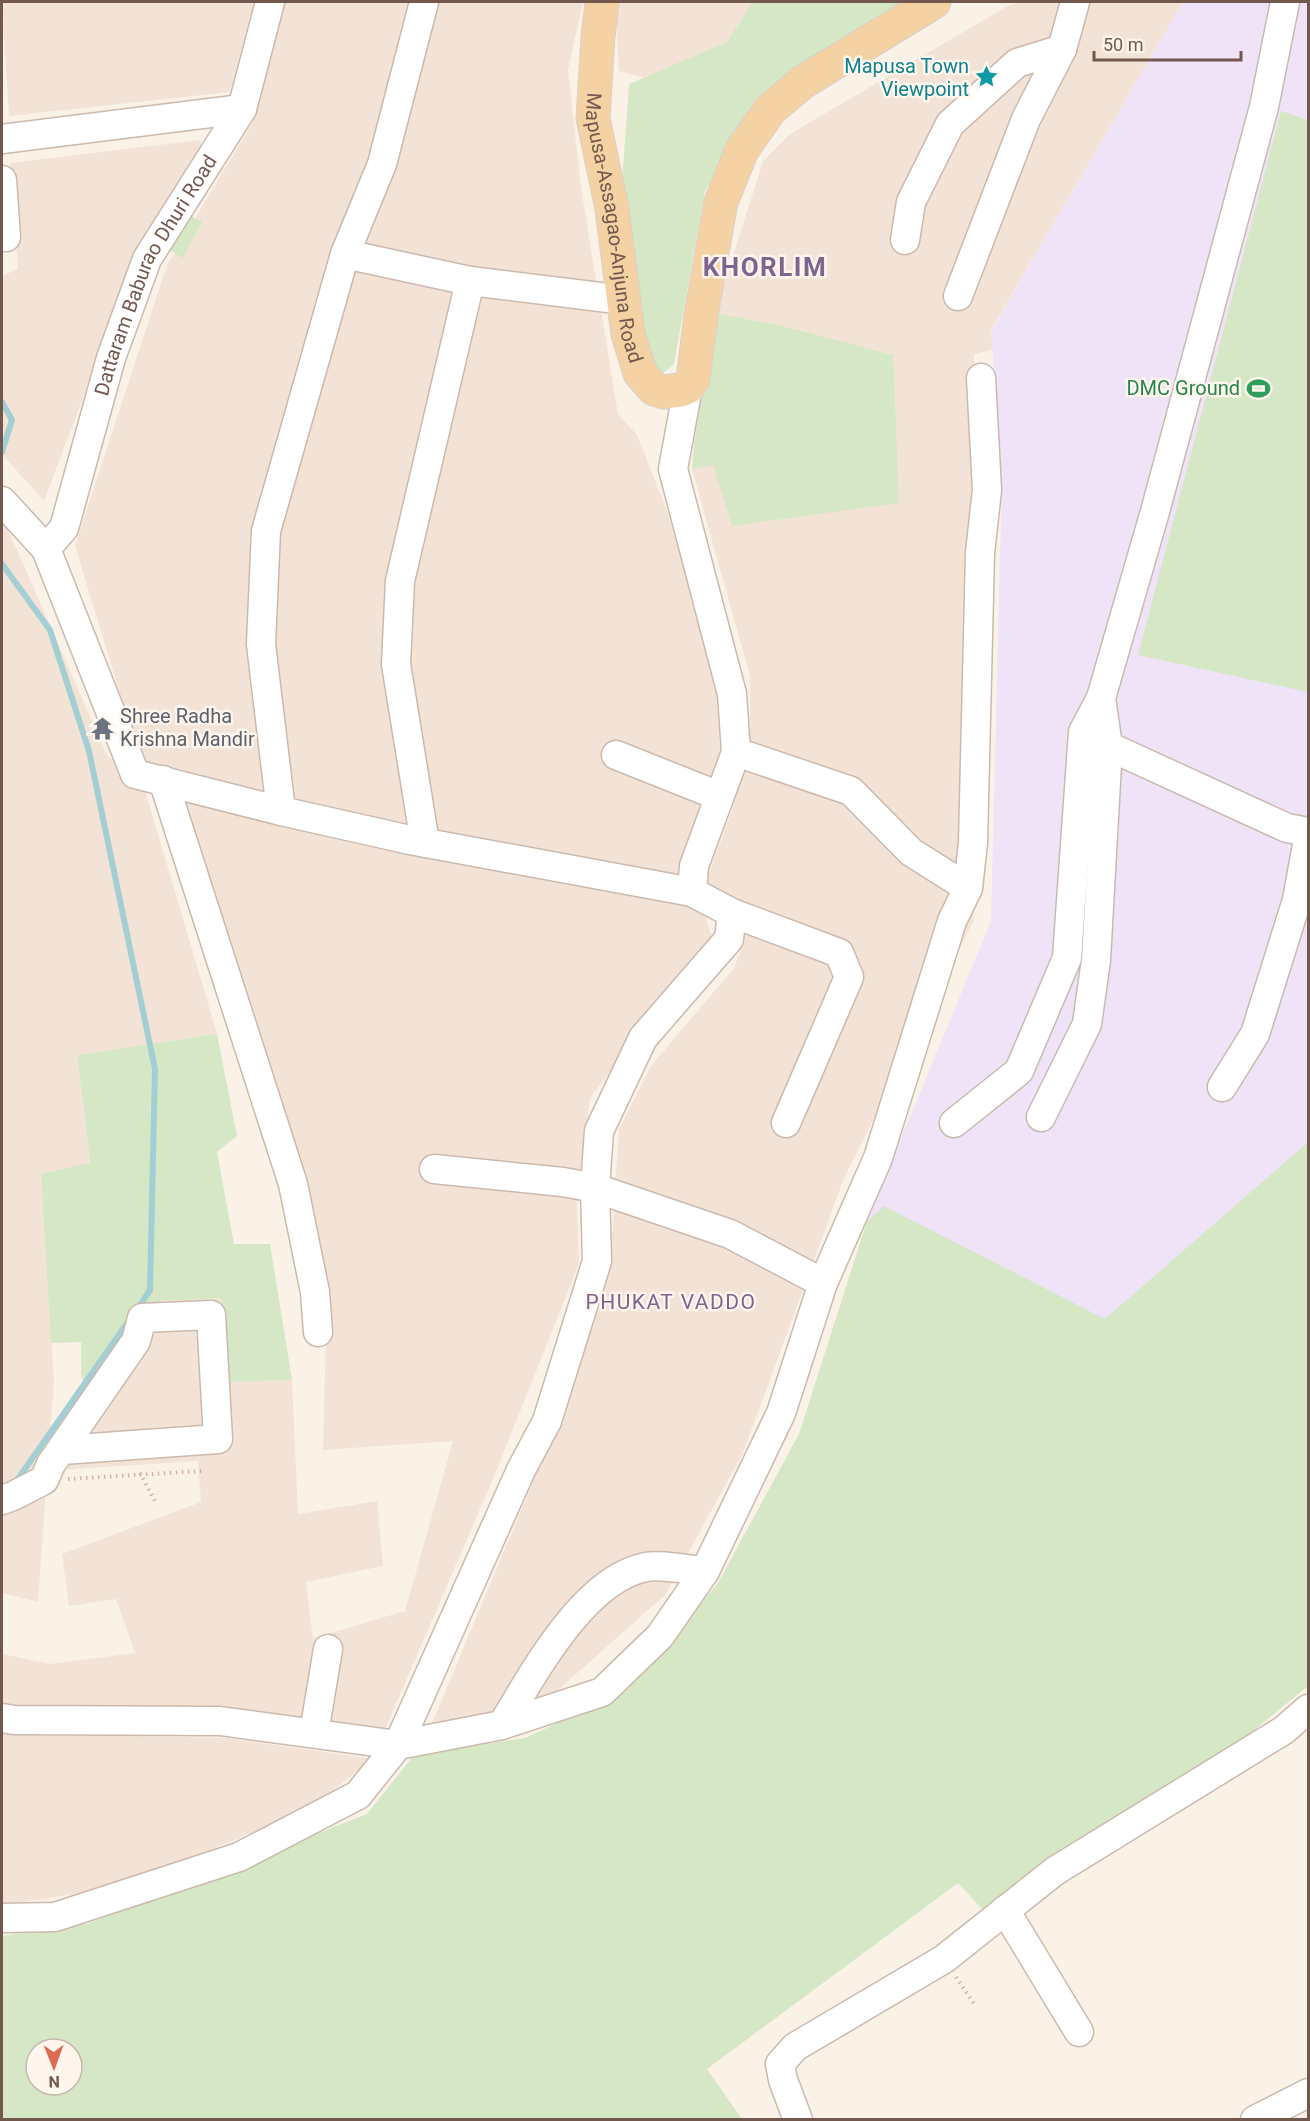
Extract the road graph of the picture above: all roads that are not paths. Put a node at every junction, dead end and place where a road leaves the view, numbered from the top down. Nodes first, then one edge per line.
1 (270, 2) edge
2 (424, 2) edge
3 (602, 2) edge
4 (934, 2) edge
5 (1075, 2) edge
6 (1286, 2) edge
7 (1062, 49) junction
8 (242, 109) junction
9 (2, 139) edge
10 (2, 180) edge
11 (6, 237) dead end
12 (905, 240) dead end
13 (345, 254) junction
14 (470, 281) junction
15 (958, 296) dead end
16 (624, 300) junction
17 (981, 378) dead end
18 (688, 387) junction
19 (2, 501) edge
20 (46, 549) junction
21 (1101, 698) junction
22 (1108, 746) junction
23 (736, 752) junction
24 (616, 755) dead end
25 (163, 780) junction
26 (719, 796) junction
27 (281, 811) junction
28 (1308, 832) edge
29 (1308, 839) edge
30 (425, 843) junction
31 (968, 888) junction
32 (692, 892) junction
33 (732, 913) junction
34 (1222, 1088) dead end
35 (1041, 1118) dead end
36 (786, 1123) dead end
37 (954, 1123) dead end
38 (434, 1169) dead end
39 (595, 1188) junction
40 (823, 1284) junction
41 (318, 1332) dead end
42 (52, 1465) junction
43 (2, 1500) edge
44 (705, 1571) junction
45 (328, 1649) dead end
46 (1308, 1709) edge
47 (2, 1718) edge
48 (502, 1725) junction
49 (314, 1733) junction
50 (398, 1744) junction
51 (1005, 1910) junction
52 (2, 1918) edge
53 (1079, 2032) dead end
54 (1308, 2093) edge
55 (798, 2120) edge
56 (1255, 2120) edge

1 - 8 street, Dattaram Baburao Dhuri Road
2 - 13 street
3 - 16 main road, Mapusa-Assagao-Anjuna Road
4 - 18 main road
5 - 7 street
6 - 21 street
7 - 12 street
7 - 15 street
8 - 9 street
8 - 20 street, Dattaram Baburao Dhuri Road
10 - 11 street
13 - 14 street
13 - 27 street
14 - 16 street
14 - 30 street
16 - 18 main road, Mapusa-Assagao-Anjuna Road
17 - 31 street
18 - 23 street
19 - 20 street
20 - 25 street
21 - 22 street
21 - 37 street
22 - 28 street
22 - 35 street
23 - 26 street
23 - 31 street
24 - 26 street
25 - 27 street
25 - 41 street
26 - 32 street
27 - 30 street
29 - 34 street
30 - 32 street
31 - 40 street
32 - 33 street
33 - 36 street
33 - 39 street
38 - 39 street
39 - 40 street
39 - 50 street
40 - 44 street
42 - 42 street
42 - 43 street
44 - 48 street
44 - 48 street
45 - 49 street
46 - 51 street
47 - 49 street
48 - 50 street
49 - 50 street
50 - 52 street
51 - 53 street
51 - 55 street
54 - 56 street

